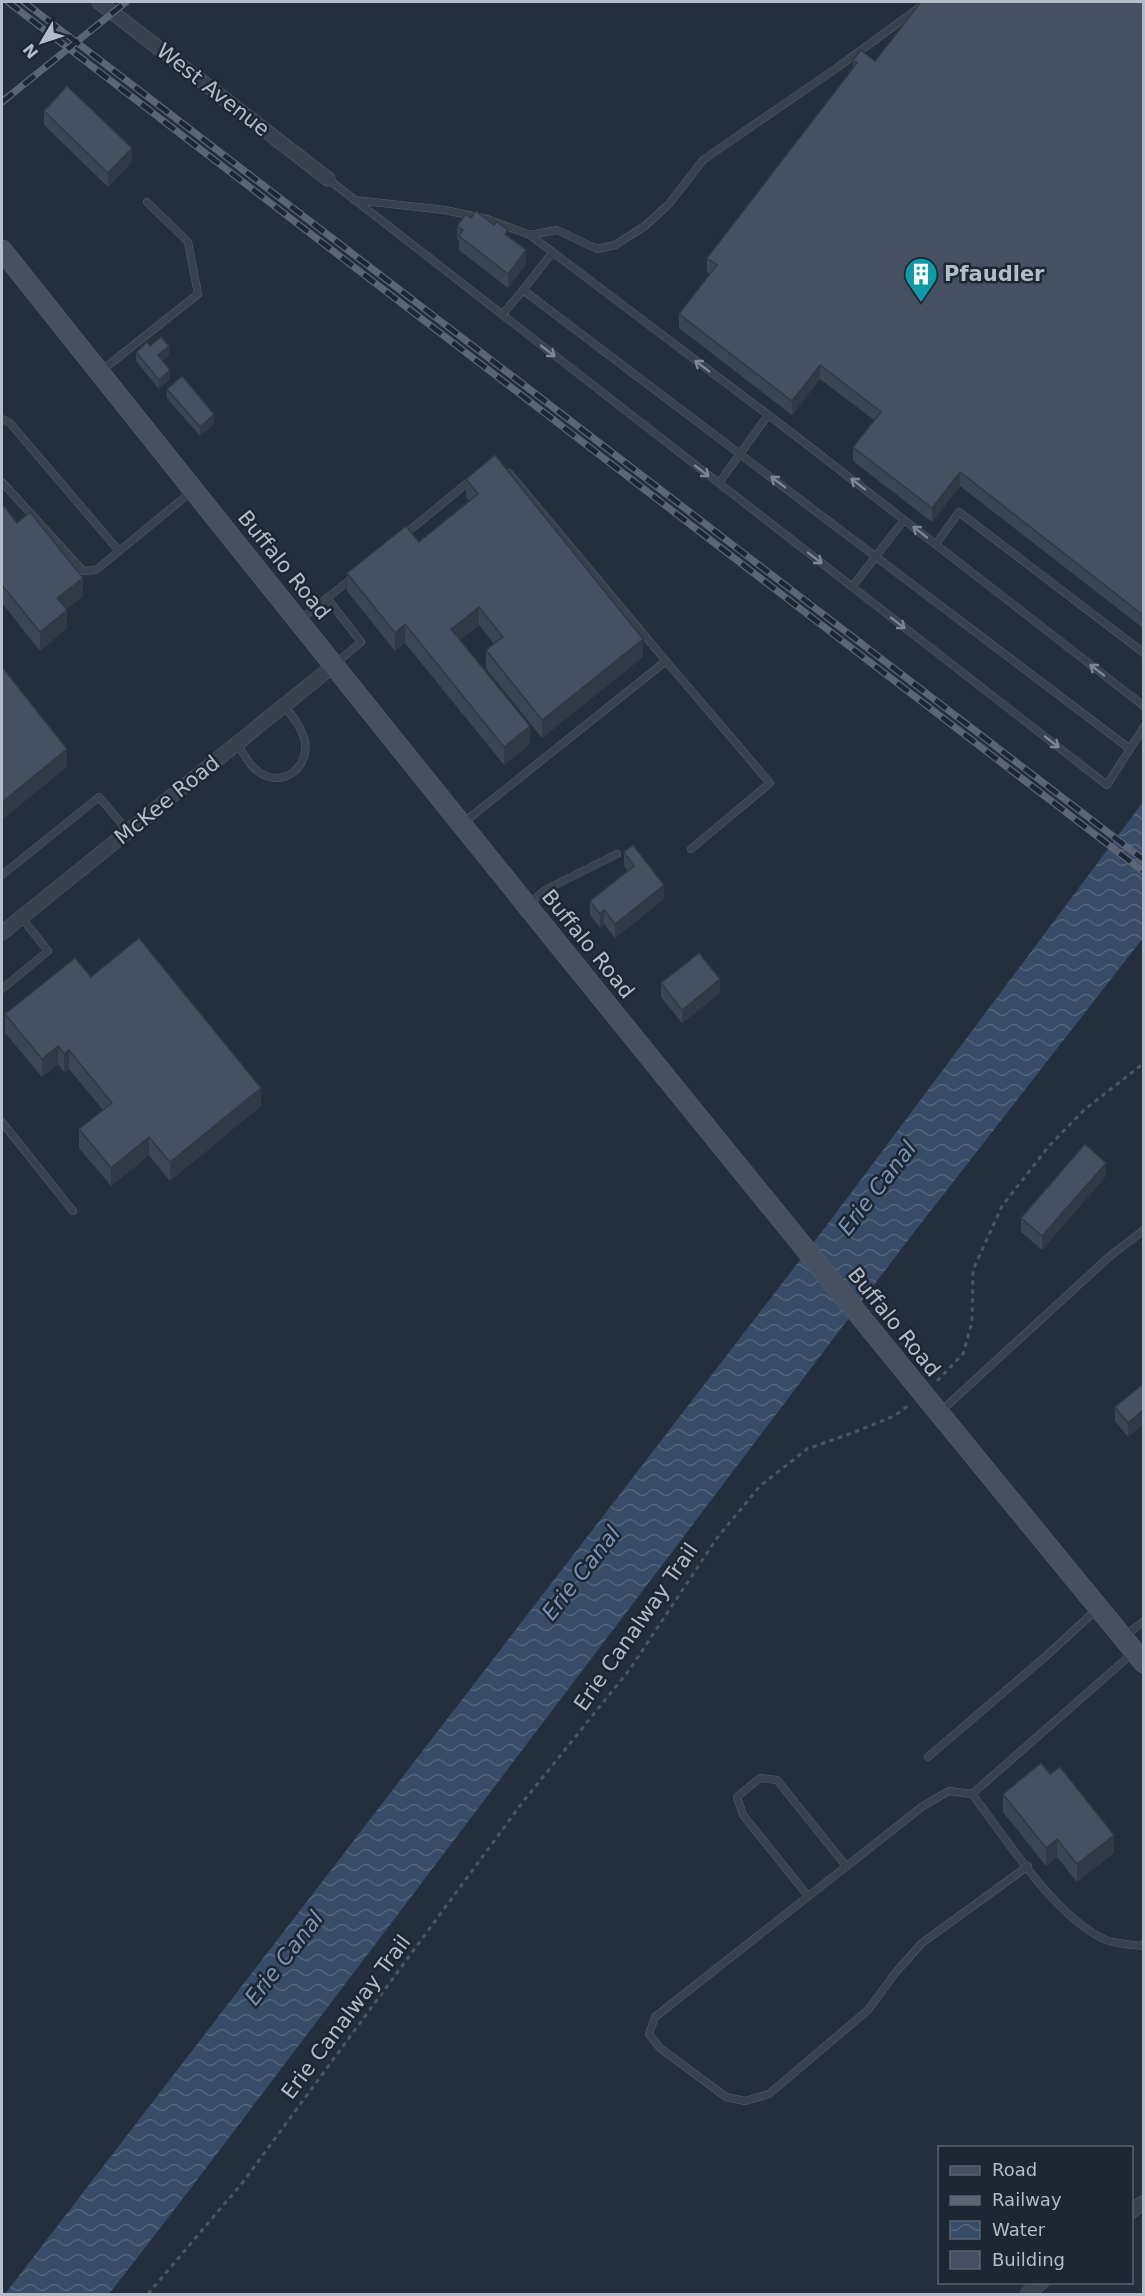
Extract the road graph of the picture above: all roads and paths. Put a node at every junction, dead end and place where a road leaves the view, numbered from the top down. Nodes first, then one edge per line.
1 (99, 2) edge
2 (927, 2) edge
3 (328, 179) joint
4 (354, 200) junction
5 (147, 202) dead end
6 (530, 235) junction
7 (2, 250) edge
8 (552, 253) junction
9 (523, 290) junction
10 (502, 315) junction
11 (99, 372) junction
12 (768, 415) junction
13 (2, 419) edge
14 (740, 454) junction
15 (505, 468) edge
16 (480, 472) edge
17 (2, 482) edge
18 (719, 483) junction
19 (193, 490) junction
20 (904, 520) junction
21 (401, 538) edge
22 (936, 544) junction
23 (119, 551) junction
24 (875, 556) junction
25 (357, 574) edge
26 (852, 587) junction
27 (327, 598) junction
28 (298, 621) junction
29 (1143, 653) edge
30 (666, 661) junction
31 (333, 666) junction
32 (284, 705) junction
33 (1143, 706) edge
34 (1143, 727) edge
35 (237, 743) junction
36 (1131, 749) junction
37 (461, 824) junction
38 (128, 831) junction
39 (691, 849) dead end
40 (617, 854) dead end
41 (2, 875) edge
42 (527, 906) junction
43 (21, 917) junction
44 (3, 928) edge
45 (2, 989) edge
46 (1143, 1063) edge
47 (2, 1122) edge
48 (73, 1211) dead end
49 (1143, 1230) edge
50 (923, 1395) junction
51 (938, 1414) junction
52 (1098, 1608) junction
53 (1143, 1622) edge
54 (1133, 1651) edge
55 (928, 1757) dead end
56 (972, 1794) junction
57 (846, 1866) junction
58 (1028, 1866) junction
59 (808, 1896) junction
60 (1143, 1944) edge
61 (1041, 2284) edge
62 (148, 2295) edge
63 (1027, 2295) edge

1 - 3 street, West Avenue
2 - 6 lane
3 - 4 lane
4 - 6 lane
4 - 10 lane
5 - 11 lane
6 - 8 lane
7 - 11 main road, Buffalo Road
8 - 9 lane
12 -> 8 lane
9 - 10 lane
9 - 14 lane
10 -> 18 lane
11 - 19 main road, Buffalo Road
12 - 14 lane
20 -> 12 lane
13 - 23 lane
14 - 18 lane
24 -> 14 lane
15 - 30 lane
16 - 21 lane
17 - 23 lane
18 -> 26 lane
19 - 23 lane
19 - 28 main road, Buffalo Road
22 -> 20 lane
20 - 24 lane
22 - 29 lane
33 -> 22 lane
24 - 26 lane
24 - 36 lane
25 - 27 lane
26 -> 36 lane
27 - 28 lane
27 - 31 lane
28 - 31 main road, Buffalo Road
30 - 37 lane
30 - 39 lane
31 - 32 street, McKee Road
31 - 37 main road, Buffalo Road
32 - 35 street, McKee Road
32 - 35 lane
34 - 36 lane
35 - 38 street, McKee Road
37 - 42 main road, Buffalo Road
38 - 41 lane
38 - 43 street, McKee Road
40 - 42 lane
42 - 50 main road, Buffalo Road
43 - 44 street, McKee Road
43 - 45 lane
46 - 50 path, Erie Canalway Trail
47 - 48 lane
49 - 51 lane
50 - 51 main road, Buffalo Road
50 - 62 path, Erie Canalway Trail
51 - 52 main road, Buffalo Road
52 - 54 main road, Buffalo Road
52 - 55 lane
53 - 54 lane
54 - 56 lane
56 - 57 lane
56 - 58 lane
57 - 59 lane
57 - 59 lane
58 - 59 lane
58 - 60 lane
61 - 63 street

